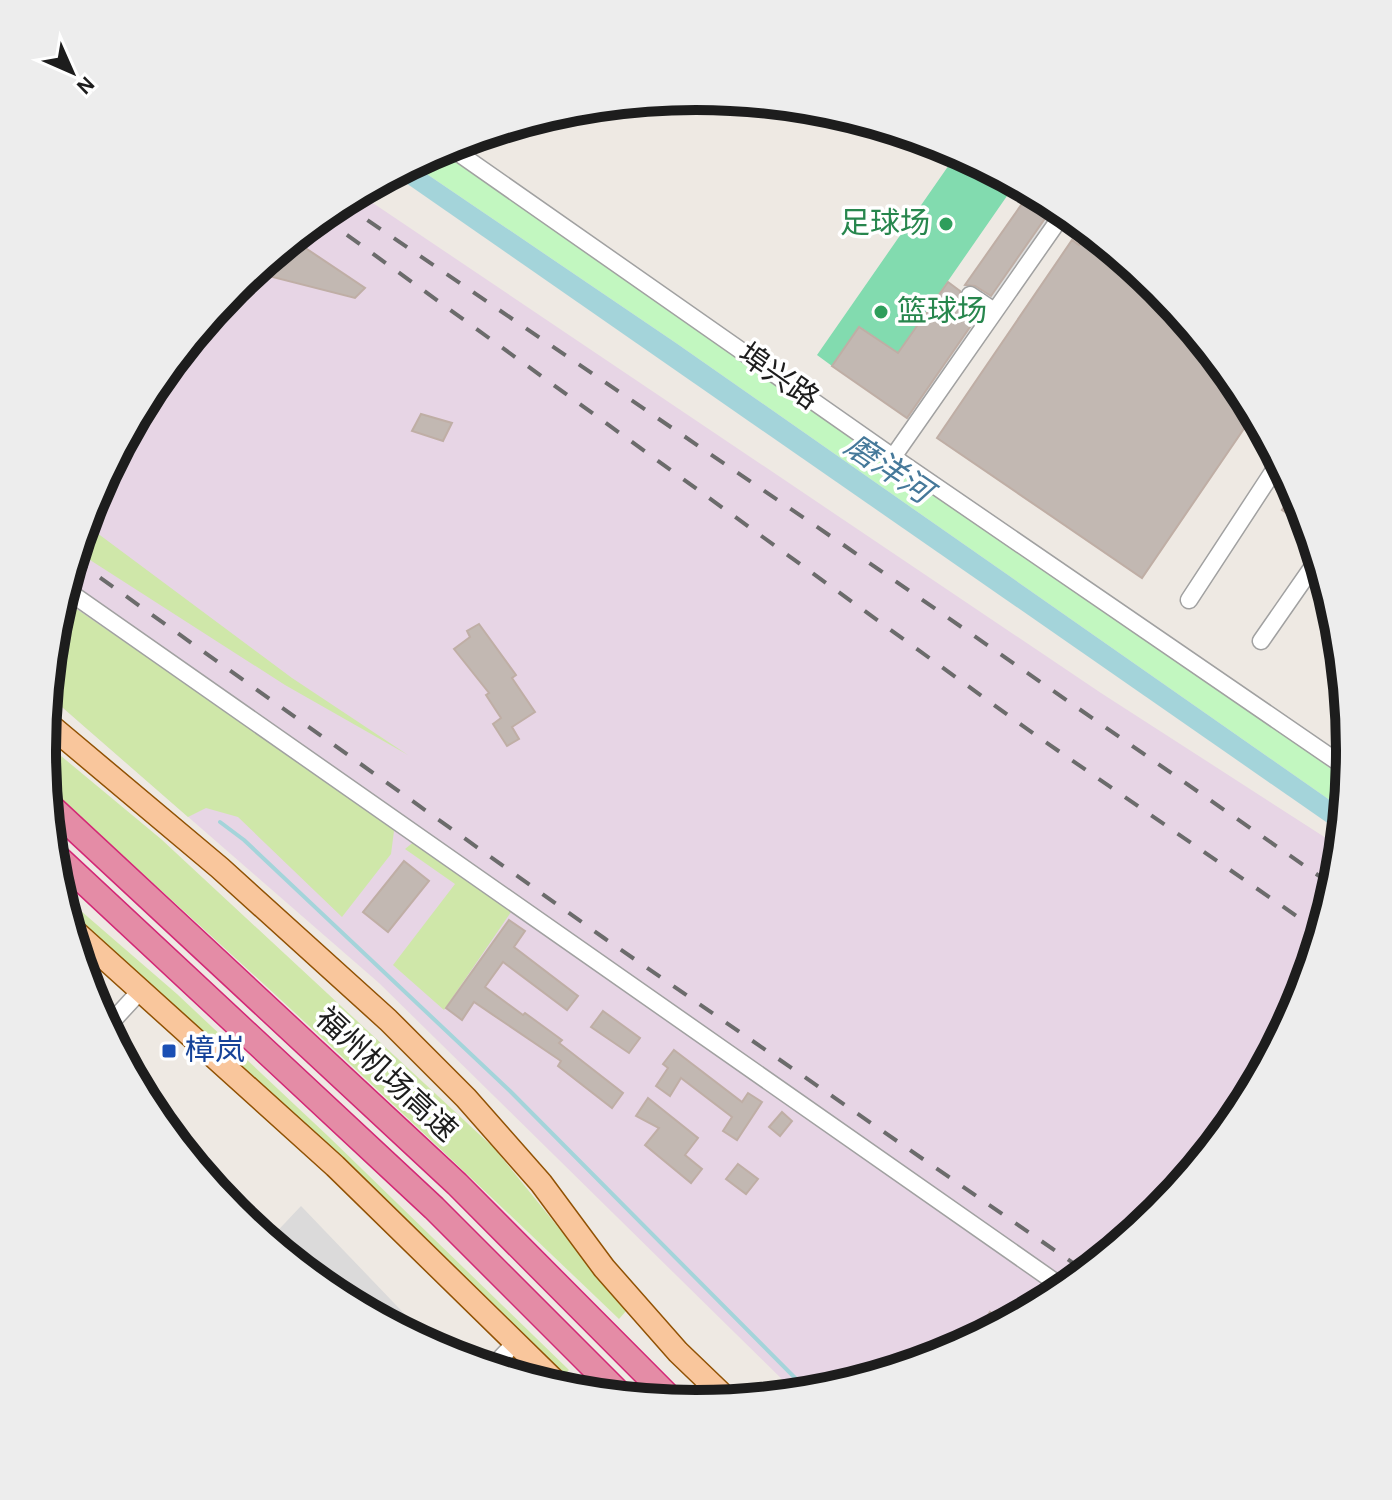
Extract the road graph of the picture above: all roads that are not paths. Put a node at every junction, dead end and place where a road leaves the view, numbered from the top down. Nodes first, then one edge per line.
1 (461, 155) edge
2 (1057, 222) edge
3 (970, 295) dead end
4 (994, 311) junction
5 (893, 457) junction
6 (1272, 473) edge
7 (1310, 571) edge
8 (75, 596) edge
9 (1189, 600) dead end
10 (1261, 641) dead end
11 (56, 731) edge
12 (1336, 761) edge
13 (59, 814) edge
14 (66, 865) edge
15 (85, 941) edge
16 (141, 990) junction
17 (115, 1018) edge
18 (1053, 1281) edge
19 (516, 1342) junction
20 (500, 1359) edge
21 (546, 1372) edge
22 (611, 1385) edge
23 (661, 1389) edge
24 (717, 1389) edge

1 - 5 street, 埠兴路
2 - 4 street
3 - 4 street
4 - 5 street
5 - 12 street, 埠兴路
6 - 9 street
7 - 10 street
8 - 18 street
11 - 24 main road
13 - 23 highway, 福州机场高速
14 - 22 highway
15 - 16 main road
16 - 17 street
16 - 19 main road
19 - 20 street
19 - 21 main road

